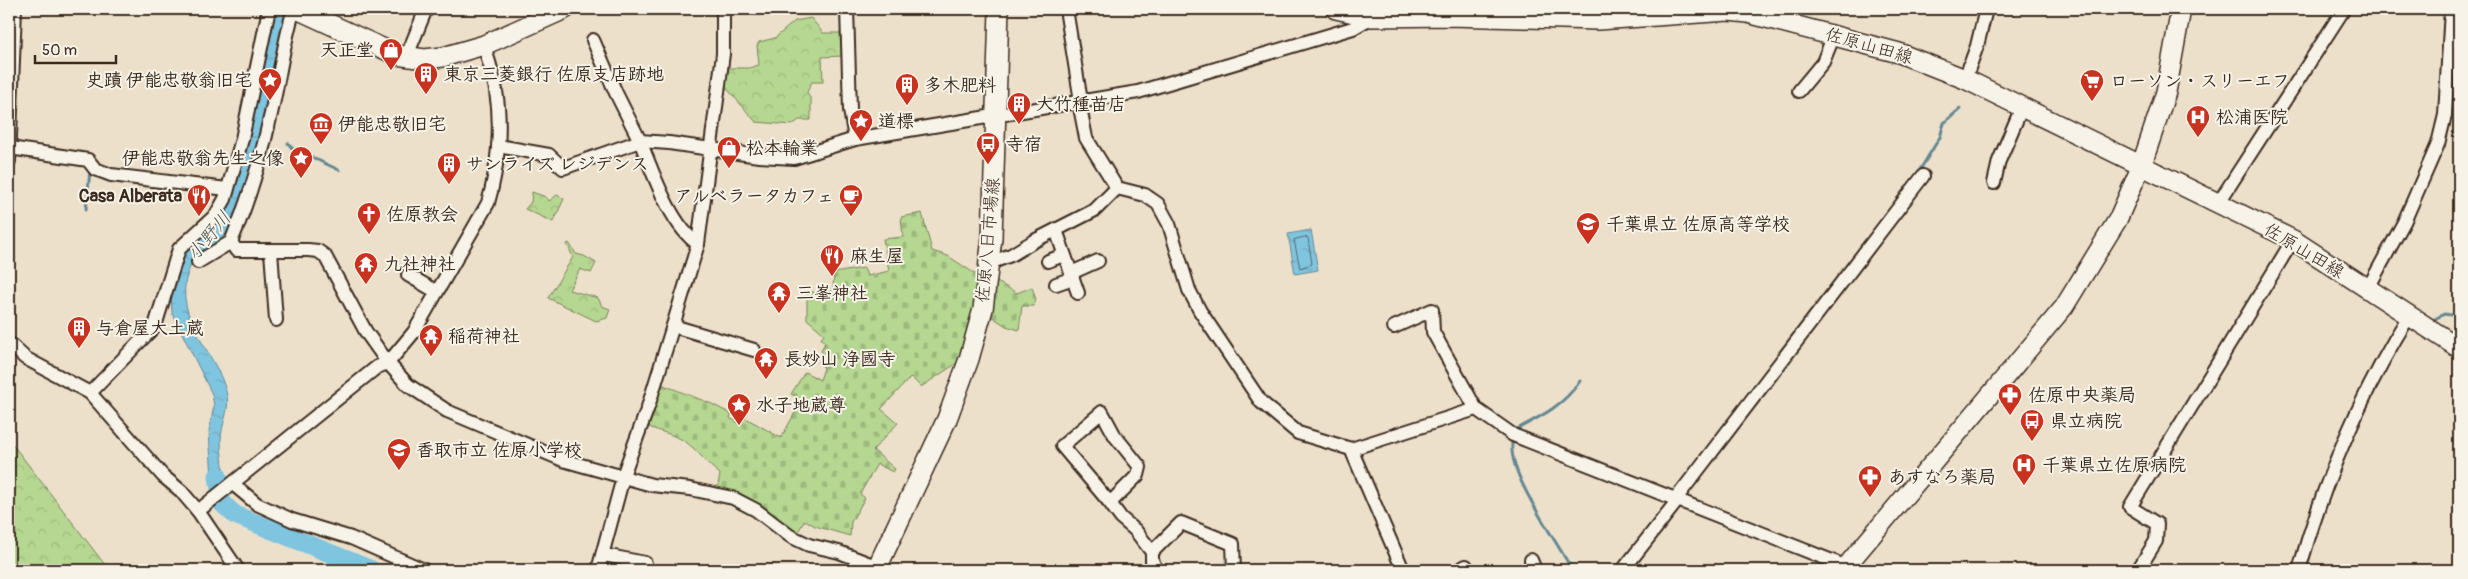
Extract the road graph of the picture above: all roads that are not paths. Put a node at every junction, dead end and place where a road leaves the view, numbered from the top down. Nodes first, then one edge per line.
1 (15, 9) edge
2 (269, 9) edge
3 (296, 9) edge
4 (426, 9) edge
5 (565, 9) edge
6 (723, 9) edge
7 (847, 9) edge
8 (999, 9) edge
9 (1066, 9) edge
10 (1986, 9) edge
11 (2180, 9) edge
12 (2344, 9) edge
13 (2451, 9) edge
14 (1346, 10) edge
15 (1432, 13) edge
16 (1649, 13) edge
17 (1372, 17) junction
18 (1834, 35) junction
19 (593, 40) dead end
20 (484, 46) junction
21 (406, 58) junction
22 (1965, 79) junction
23 (1799, 91) dead end
24 (1080, 101) junction
25 (2022, 106) junction
26 (995, 115) junction
27 (855, 139) junction
28 (640, 141) junction
29 (498, 146) junction
30 (711, 149) junction
31 (9, 154) edge
32 (2142, 164) junction
33 (1924, 176) dead end
34 (1994, 183) dead end
35 (1117, 188) junction
36 (228, 189) junction
37 (2219, 202) junction
38 (1056, 230) junction
39 (2293, 240) junction
40 (231, 242) junction
41 (698, 244) junction
42 (270, 251) junction
43 (1064, 255) junction
44 (1048, 261) dead end
45 (1098, 261) dead end
46 (198, 262) dead end
47 (990, 264) junction
48 (408, 275) dead end
49 (1072, 276) junction
50 (1056, 284) dead end
51 (2367, 290) junction
52 (436, 292) junction
53 (1078, 293) dead end
54 (2409, 316) junction
55 (276, 320) dead end
56 (673, 326) junction
57 (1394, 327) dead end
58 (9, 343) edge
59 (2459, 348) edge
60 (754, 350) dead end
61 (388, 363) junction
62 (90, 393) junction
63 (1476, 409) junction
64 (1351, 449) junction
65 (622, 477) junction
66 (230, 487) junction
67 (1674, 500) junction
68 (1110, 503) junction
69 (198, 511) junction
70 (1152, 552) junction
71 (604, 555) junction
72 (645, 563) dead end
73 (880, 569) edge
74 (1848, 569) edge
75 (238, 570) edge
76 (424, 570) edge
77 (598, 570) edge
78 (1157, 570) edge
79 (1234, 570) edge
80 (1404, 570) edge
81 (1624, 570) edge
82 (2138, 570) edge
83 (2299, 570) edge

1 - 31 street
2 - 36 street
3 - 21 main road
3 - 40 street
4 - 21 street
5 - 20 main road
6 - 30 street
7 - 27 street
8 - 26 main road, 佐原八日市場線
9 - 24 street
10 - 22 street
11 - 32 main road
12 - 37 street
13 - 51 street
14 - 17 main road, 佐原山田線
15 - 16 main road, 佐原山田線
15 - 17 main road, 佐原山田線
16 - 18 main road, 佐原山田線
17 - 24 street
18 - 22 main road, 佐原山田線
18 - 23 street
19 - 28 street
20 - 21 main road
20 - 29 street
22 - 25 main road, 佐原山田線
24 - 26 street
24 - 35 street
25 - 32 main road, 佐原山田線
25 - 34 street
26 - 27 street
26 - 47 main road, 佐原八日市場線
27 - 30 street
28 - 29 street
28 - 30 street
28 - 41 street
29 - 52 street
30 - 41 street
31 - 36 street
32 - 37 main road, 佐原山田線
32 - 74 street
33 - 67 street
35 - 38 street
35 - 64 street
36 - 62 street
37 - 39 main road, 佐原山田線
38 - 43 street
38 - 47 street
39 - 51 main road, 佐原山田線
39 - 82 street
40 - 42 street
40 - 46 street
41 - 56 street
42 - 55 street
42 - 61 street
43 - 44 street
43 - 49 street
45 - 49 street
47 - 73 main road, 佐原八日市場線
48 - 52 street
49 - 50 street
49 - 53 street
51 - 54 main road, 佐原山田線
52 - 61 street
54 - 59 main road, 佐原山田線
54 - 83 street
56 - 60 street
56 - 65 street
57 - 63 street
58 - 62 street
61 - 65 street
61 - 66 street
62 - 69 street
63 - 64 street
63 - 67 street
64 - 80 street
65 - 71 street
65 - 73 street
66 - 69 street
66 - 76 street
67 - 74 street
67 - 81 street
68 - 68 street
68 - 70 street
69 - 75 street
70 - 78 street
70 - 79 street
71 - 72 street
71 - 77 street

